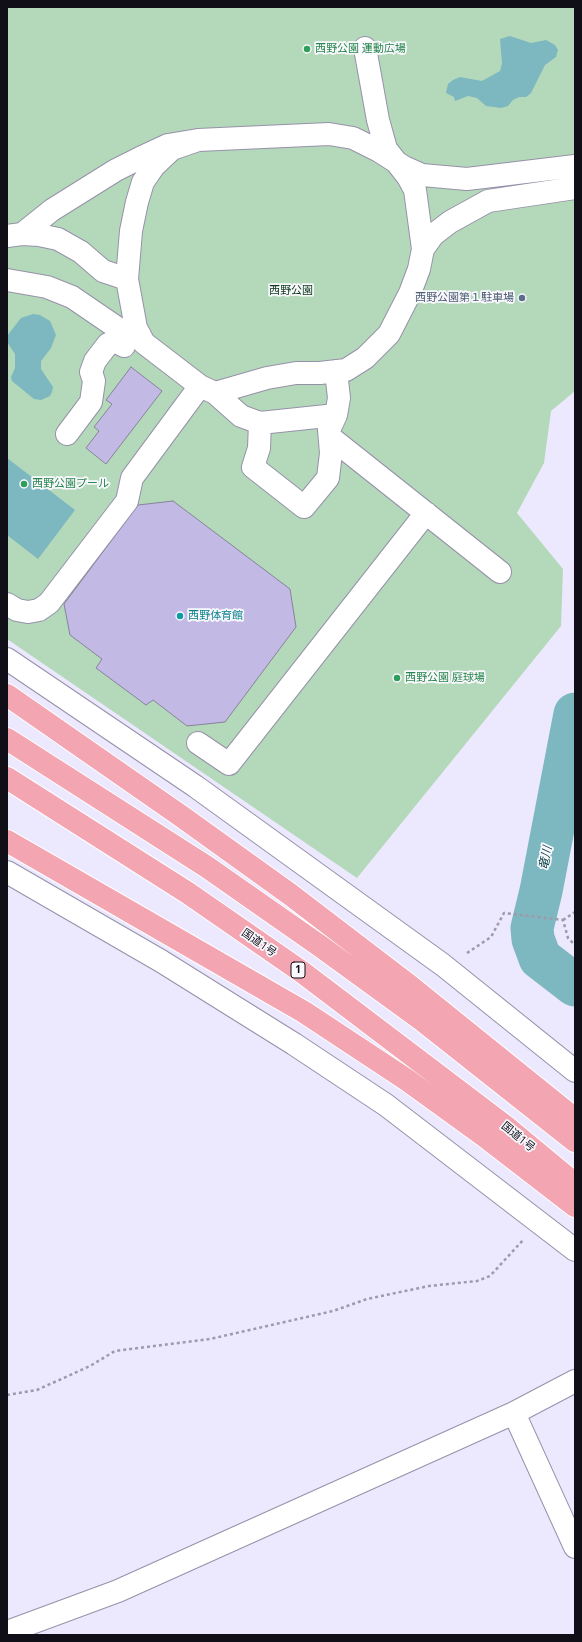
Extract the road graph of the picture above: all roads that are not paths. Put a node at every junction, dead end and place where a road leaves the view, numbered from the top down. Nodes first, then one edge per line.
1 (365, 48) dead end
2 (198, 140) junction
3 (393, 160) junction
4 (575, 166) edge
5 (575, 188) edge
6 (14, 235) edge
7 (423, 249) junction
8 (127, 279) junction
9 (7, 280) edge
10 (134, 337) junction
11 (336, 371) junction
12 (208, 390) junction
13 (336, 415) junction
14 (260, 423) junction
15 (67, 434) dead end
16 (330, 437) junction
17 (426, 513) junction
18 (500, 572) dead end
19 (7, 604) edge
20 (7, 659) edge
21 (7, 695) edge
22 (7, 739) edge
23 (198, 744) dead end
24 (7, 778) edge
25 (7, 841) edge
26 (7, 872) edge
27 (575, 1071) edge
28 (575, 1119) edge
29 (575, 1141) edge
30 (575, 1184) edge
31 (575, 1206) edge
32 (575, 1250) edge
33 (575, 1381) edge
34 (514, 1413) junction
35 (575, 1547) edge
36 (7, 1632) edge

1 - 3 street
2 - 3 street
2 - 6 street
2 - 8 street
3 - 4 street
3 - 7 street
5 - 7 street
6 - 8 street
7 - 11 street
8 - 10 street
9 - 10 street
10 - 12 street
10 - 15 street
11 - 12 street
11 - 13 street
12 - 14 street
12 - 19 street
13 - 14 street
13 - 16 street
14 - 16 street
16 - 17 street
17 - 18 street
17 - 23 street
20 - 27 street
21 - 28 highway
22 - 29 highway
24 - 30 highway, 国道1号 / 1
25 - 31 highway
26 - 32 street
33 - 34 street
34 - 35 street
34 - 36 street

